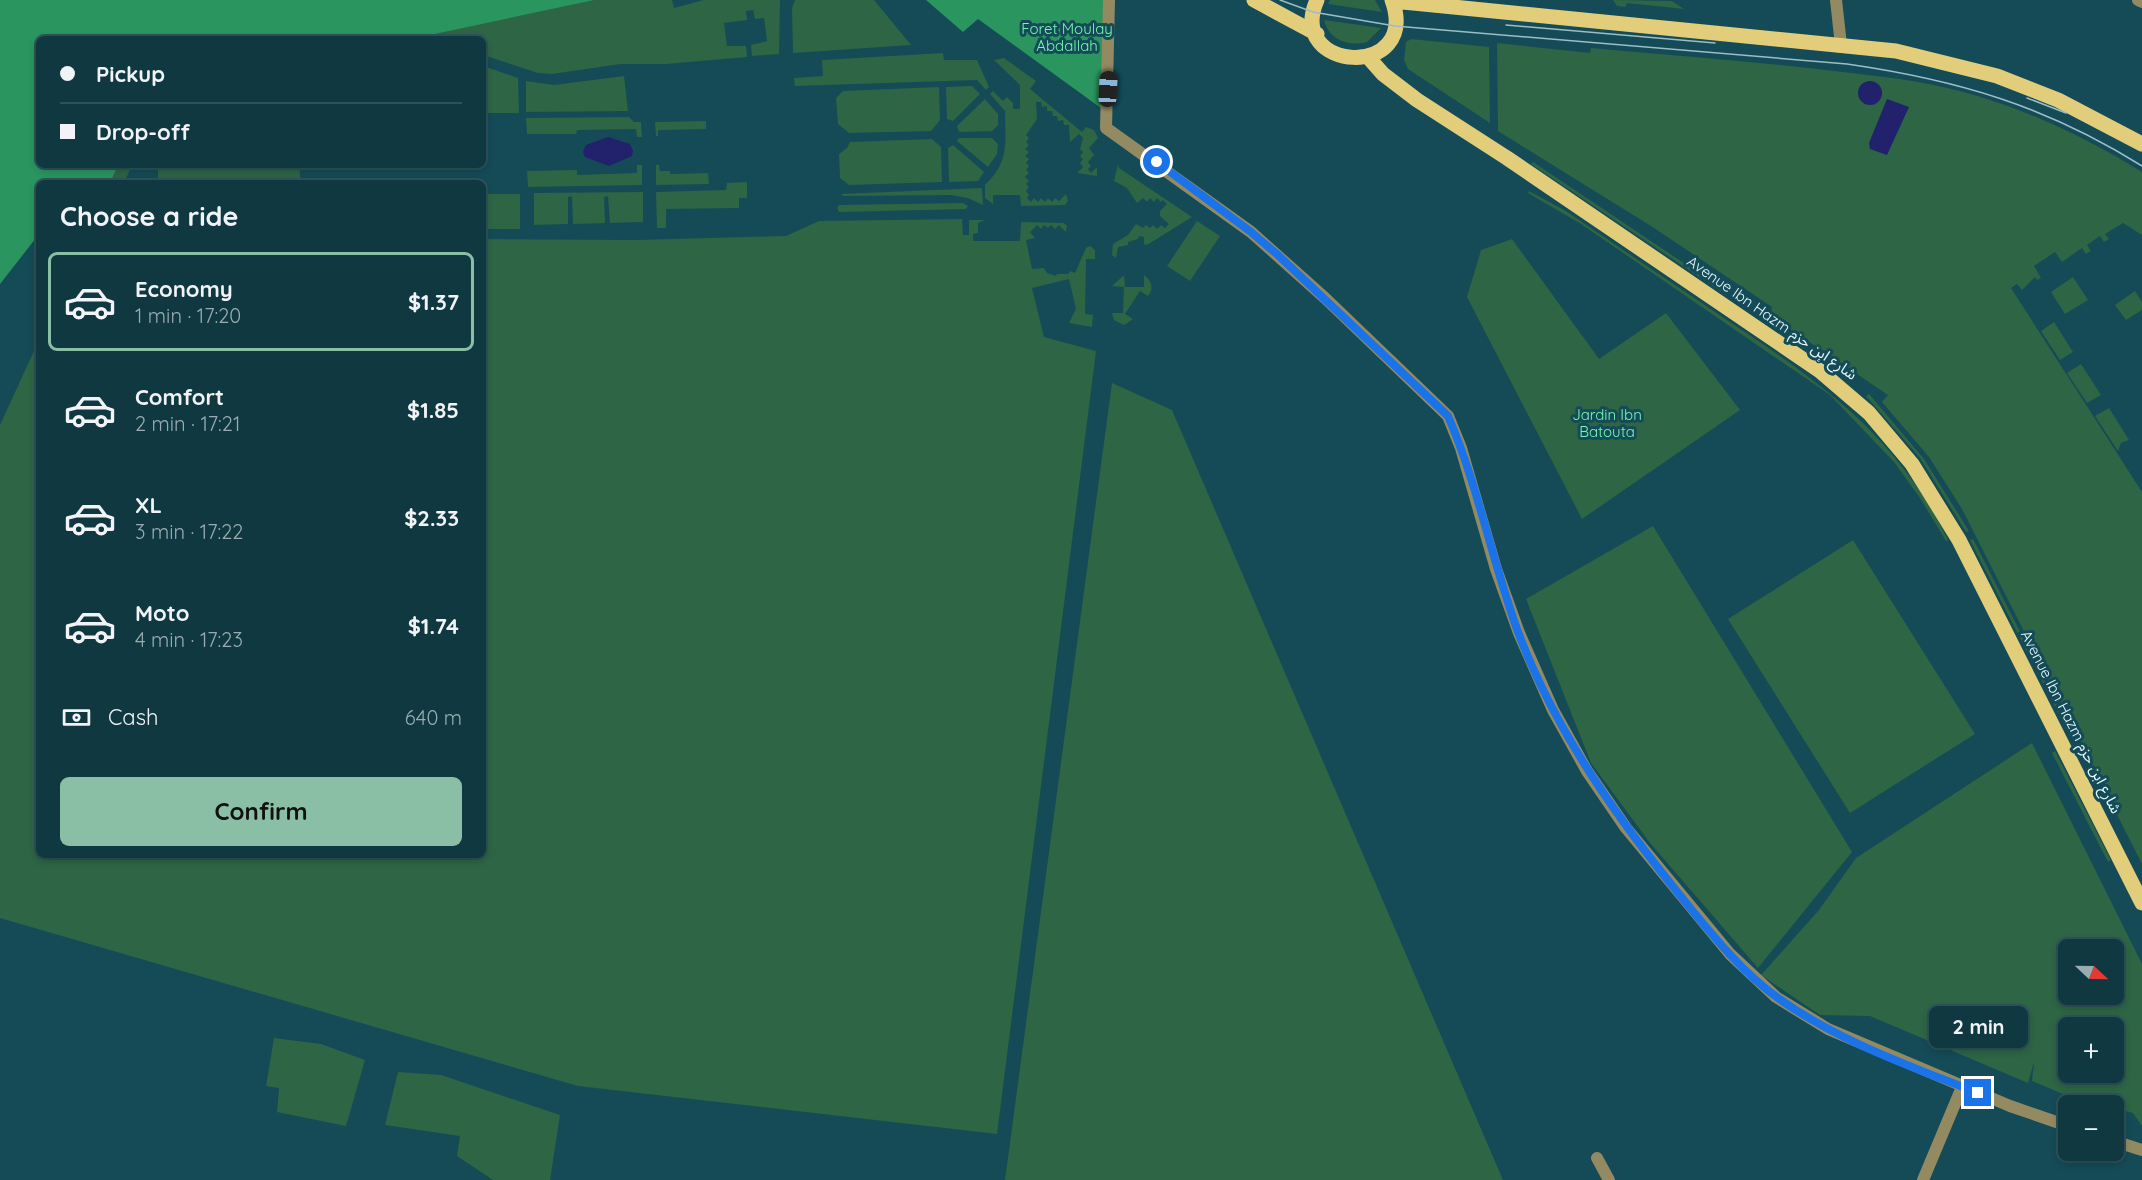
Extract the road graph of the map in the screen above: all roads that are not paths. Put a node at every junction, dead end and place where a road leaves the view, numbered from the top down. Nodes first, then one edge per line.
1 (1109, 0) edge
2 (1254, 0) edge
3 (1317, 0) edge
4 (1836, 0) edge
5 (1393, 1) edge
6 (1317, 34) junction
7 (1841, 45) junction
8 (1368, 57) junction
9 (2142, 144) edge
10 (2142, 903) edge
11 (1962, 1087) junction
12 (2058, 1122) edge
13 (2124, 1144) edge
14 (2141, 1149) edge
15 (1597, 1158) dead end
16 (1610, 1180) edge
17 (1923, 1180) edge

1 - 11 street
2 - 6 main road
3 - 6 main road
4 - 7 street
5 - 7 main road
5 - 8 main road
6 - 8 main road
7 - 9 main road
8 - 10 main road, Avenue Ibn Hazm شارع ابن حزم
11 - 12 street
11 - 17 street
13 - 14 street
15 - 16 street

